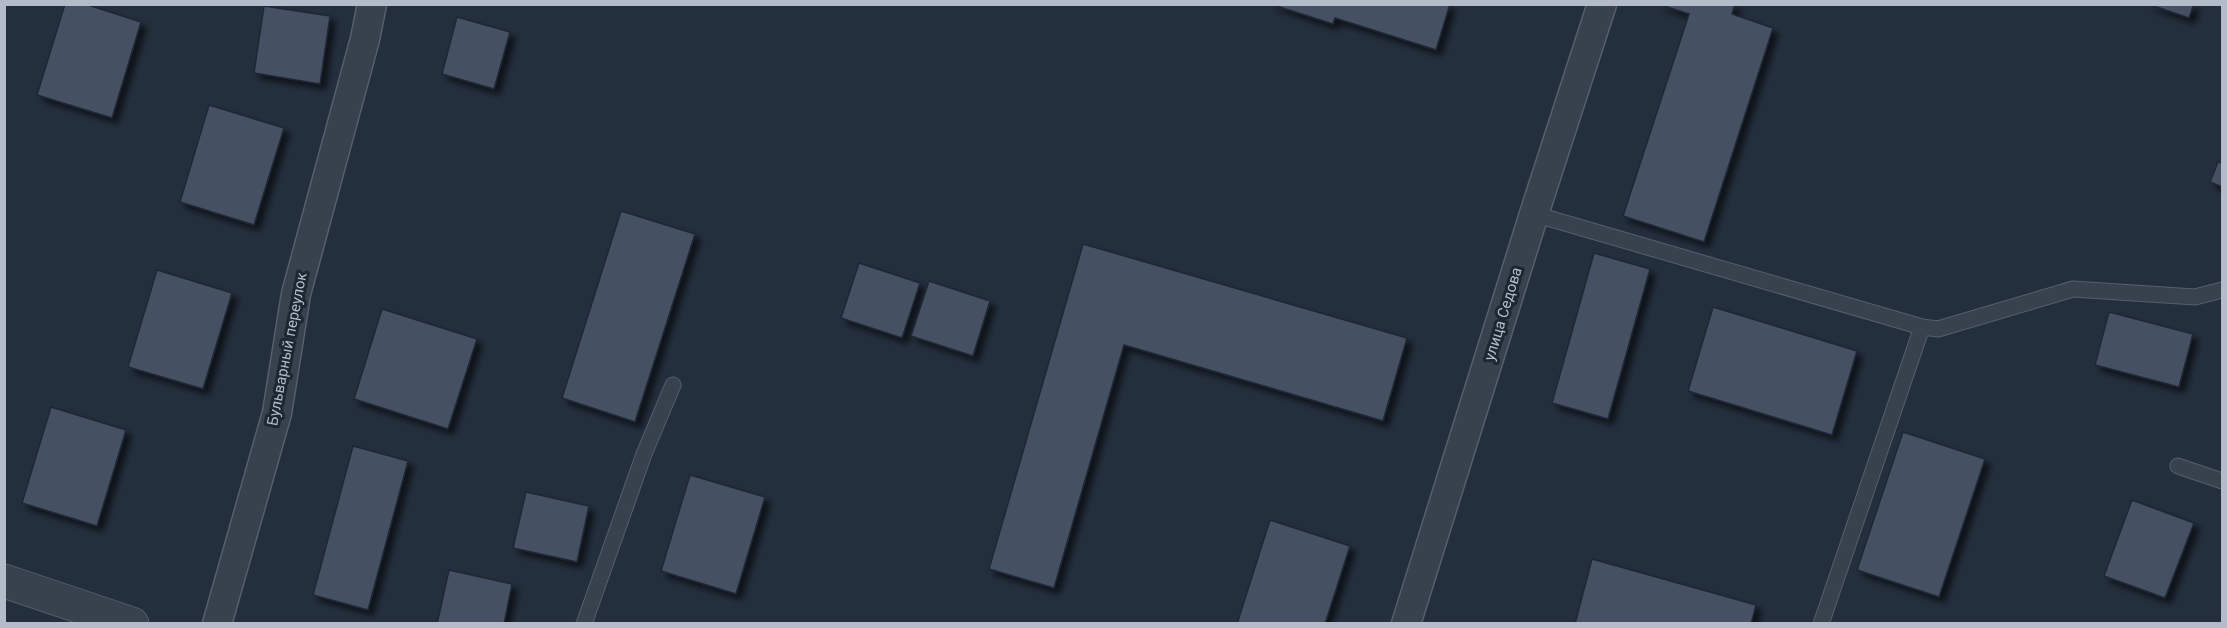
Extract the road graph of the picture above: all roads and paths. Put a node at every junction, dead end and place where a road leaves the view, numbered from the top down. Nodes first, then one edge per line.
1 (372, 4) edge
2 (1602, 4) edge
3 (1534, 214) junction
4 (2223, 290) edge
5 (1922, 327) junction
6 (673, 385) dead end
7 (2178, 466) dead end
8 (2223, 481) edge
9 (4, 581) edge
10 (132, 624) edge
11 (217, 624) edge
12 (584, 624) edge
13 (1406, 624) edge
14 (1821, 624) edge

1 - 11 street, Бульварный переулок
2 - 3 street, улица Седова
3 - 5 lane
3 - 13 street, улица Седова
4 - 5 lane
5 - 14 lane
6 - 12 lane
7 - 8 lane
9 - 10 street

